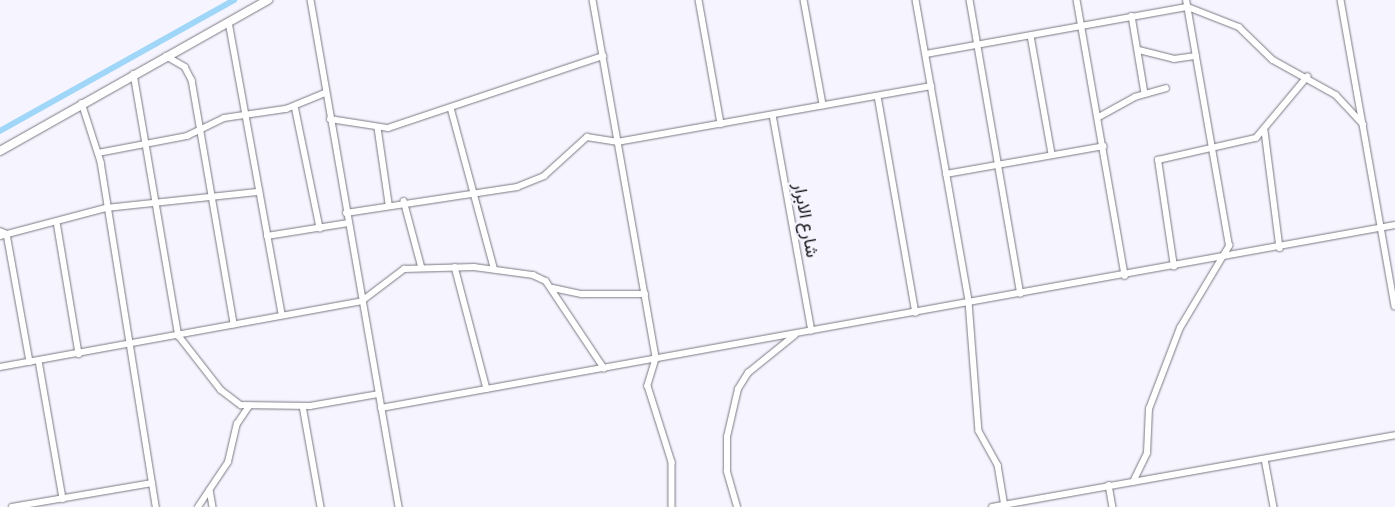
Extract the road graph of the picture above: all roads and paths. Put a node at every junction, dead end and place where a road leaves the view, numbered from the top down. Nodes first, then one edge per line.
1 (268, 0) edge
2 (311, 0) edge
3 (593, 0) edge
4 (699, 0) edge
5 (804, 0) edge
6 (916, 0) edge
7 (970, 0) edge
8 (1078, 0) edge
9 (1186, 0) edge
10 (1341, 0) edge
11 (1188, 7) junction
12 (1132, 16) junction
13 (230, 22) junction
14 (1083, 27) junction
15 (1031, 36) junction
16 (979, 45) junction
17 (1138, 50) junction
18 (926, 54) junction
19 (166, 56) junction
20 (603, 56) junction
21 (1196, 56) junction
22 (134, 74) junction
23 (1307, 77) junction
24 (931, 86) junction
25 (1166, 88) dead end
26 (325, 93) junction
27 (1145, 94) junction
28 (878, 96) junction
29 (82, 103) junction
30 (823, 105) junction
31 (295, 106) junction
32 (451, 108) junction
33 (773, 115) junction
34 (249, 116) junction
35 (1099, 117) junction
36 (330, 119) junction
37 (721, 124) junction
38 (1363, 124) junction
39 (378, 128) junction
40 (199, 130) junction
41 (1265, 131) junction
42 (617, 142) junction
43 (149, 143) junction
44 (1104, 146) junction
45 (1212, 146) junction
46 (0, 151) edge
47 (98, 153) junction
48 (1052, 154) junction
49 (1000, 164) junction
50 (946, 174) junction
51 (259, 192) junction
52 (476, 192) junction
53 (209, 198) junction
54 (404, 201) junction
55 (389, 203) junction
56 (159, 206) junction
57 (106, 208) junction
58 (346, 213) junction
59 (57, 222) junction
60 (348, 223) junction
61 (1395, 225) edge
62 (320, 228) junction
63 (1382, 230) junction
64 (0, 231) edge
65 (7, 234) junction
66 (0, 236) edge
67 (267, 236) junction
68 (1280, 248) junction
69 (1224, 258) junction
70 (455, 267) junction
71 (494, 267) junction
72 (1174, 267) junction
73 (422, 268) junction
74 (1125, 276) junction
75 (553, 288) junction
76 (645, 294) junction
77 (1021, 294) junction
78 (362, 302) junction
79 (969, 302) junction
80 (1395, 306) edge
81 (916, 313) junction
82 (282, 315) junction
83 (234, 324) junction
84 (812, 331) junction
85 (799, 333) junction
86 (179, 336) junction
87 (129, 345) junction
88 (79, 354) junction
89 (656, 359) junction
90 (39, 361) junction
91 (30, 362) junction
92 (0, 368) edge
93 (604, 368) junction
94 (487, 389) junction
95 (379, 394) junction
96 (249, 406) junction
97 (303, 406) junction
98 (381, 408) junction
99 (1395, 435) edge
100 (1265, 459) junction
101 (1133, 482) junction
102 (152, 483) junction
103 (1109, 485) junction
104 (210, 490) junction
105 (63, 499) junction
106 (1005, 506) edge
107 (12, 507) edge
108 (156, 507) edge
109 (198, 507) edge
110 (213, 507) edge
111 (321, 507) edge
112 (399, 507) edge
113 (672, 507) edge
114 (737, 507) edge
115 (992, 507) edge
116 (1113, 507) edge
117 (1274, 507) edge

1 - 13 street
2 - 26 street
3 - 20 street
4 - 37 street
5 - 30 street
6 - 18 street
7 - 16 street
8 - 14 street
9 - 11 street
10 - 38 street
11 - 12 street
11 - 21 street
11 - 23 street
12 - 14 street
12 - 17 street
13 - 19 street
13 - 34 street
14 - 15 street
14 - 35 street
15 - 16 street
15 - 48 street
16 - 18 street
16 - 49 street
17 - 21 street
17 - 27 street
18 - 24 street
19 - 22 street
19 - 40 street
20 - 32 street
20 - 42 street
21 - 45 street
22 - 29 street
22 - 43 street
23 - 38 street
23 - 41 street
24 - 28 street
24 - 50 street
25 - 27 street
26 - 31 street
26 - 36 street
27 - 35 street
28 - 30 street
28 - 81 street
29 - 46 street
29 - 47 street
30 - 33 street
31 - 34 street
31 - 62 street
32 - 39 street
32 - 52 street
33 - 37 street
33 - 84 street, شارع الابرار
34 - 40 street
34 - 51 street
35 - 44 street
36 - 39 street
36 - 58 street
37 - 42 street
38 - 63 street
39 - 55 street
40 - 43 street
40 - 53 street
41 - 45 street
41 - 68 street
42 - 52 street
42 - 76 street
43 - 47 street
43 - 56 street
44 - 48 street
44 - 74 street
45 - 69 street
45 - 72 street
47 - 57 street
48 - 49 street
49 - 50 street
49 - 77 street
50 - 79 street
51 - 53 street
51 - 67 street
52 - 54 street
52 - 71 street
53 - 56 street
53 - 83 street
54 - 55 street
54 - 73 street
55 - 58 street
56 - 57 street
56 - 86 street
57 - 59 street
57 - 87 street
58 - 60 street
59 - 65 street
59 - 88 street
60 - 62 street
60 - 78 street
61 - 63 street
62 - 67 street
63 - 68 street
63 - 80 street
64 - 65 street
65 - 66 street
65 - 91 street
67 - 82 street
68 - 69 street
69 - 72 street
69 - 101 street
70 - 71 street
70 - 73 street
70 - 94 street
71 - 75 street
72 - 74 street
73 - 78 street
74 - 77 street
75 - 76 street
75 - 93 street
76 - 89 street
77 - 79 street
78 - 82 street
78 - 95 street
79 - 81 street
79 - 106 street
81 - 84 street
82 - 83 street
83 - 86 street
84 - 85 street
85 - 89 street
85 - 114 street
86 - 87 street
86 - 96 street
87 - 88 street
87 - 102 street
88 - 90 street
89 - 93 street
89 - 113 street
90 - 91 street
90 - 105 street
91 - 92 street
93 - 94 street
94 - 98 street
95 - 97 street
95 - 98 street
96 - 97 street
96 - 104 street
97 - 111 street
98 - 112 street
99 - 100 street
100 - 101 street
100 - 117 street
101 - 103 street
102 - 105 street
102 - 108 street
103 - 106 street
103 - 116 street
104 - 109 street
104 - 110 street
105 - 107 street
106 - 115 street

